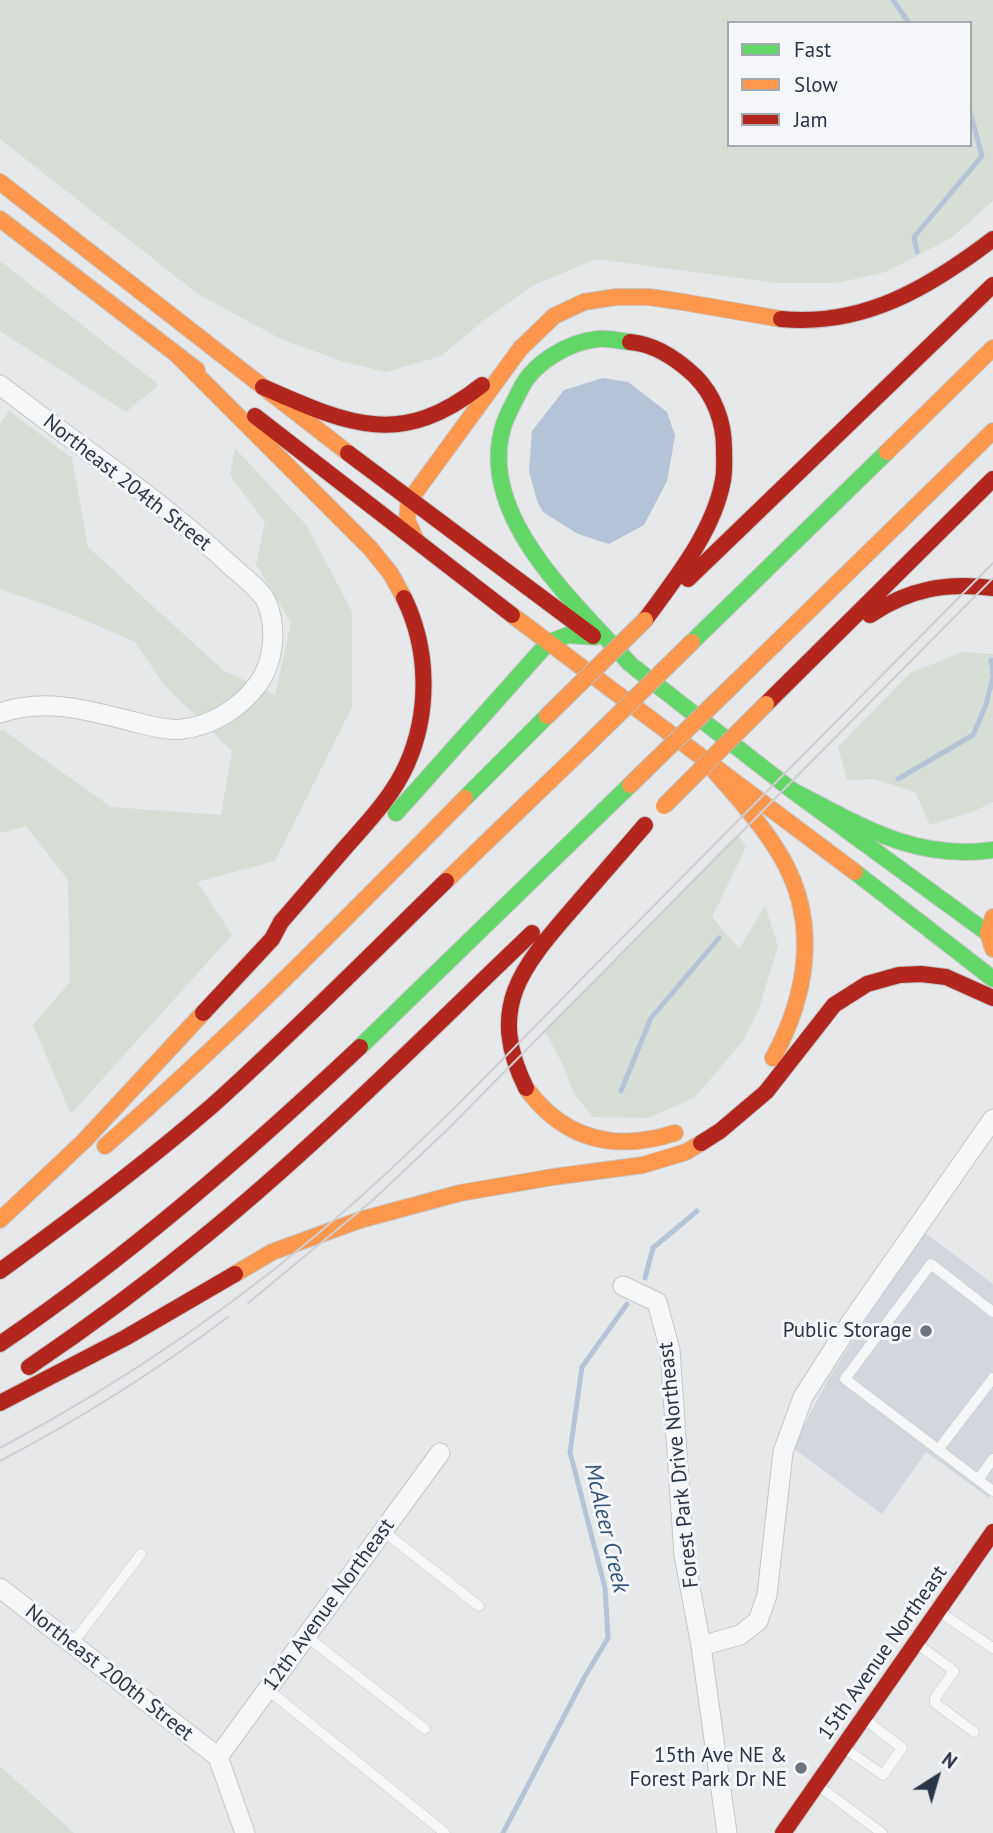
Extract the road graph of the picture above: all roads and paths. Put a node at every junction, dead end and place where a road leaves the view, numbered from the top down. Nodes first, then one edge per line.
1 (0, 182) edge
2 (0, 219) edge
3 (993, 232) edge
4 (993, 239) edge
5 (951, 271) junction
6 (993, 285) edge
7 (993, 348) edge
8 (178, 356) junction
9 (512, 360) junction
10 (263, 387) junction
11 (1, 388) edge
12 (993, 431) edge
13 (993, 479) edge
14 (409, 502) junction
15 (415, 540) junction
16 (993, 588) edge
17 (645, 620) junction
18 (595, 637) junction
19 (548, 643) junction
20 (811, 659) junction
21 (630, 664) junction
22 (0, 713) edge
23 (711, 767) junction
24 (793, 791) junction
25 (645, 825) junction
26 (993, 850) edge
27 (894, 901) junction
28 (993, 917) edge
29 (990, 935) edge
30 (272, 939) junction
31 (993, 949) edge
32 (993, 966) edge
33 (993, 979) edge
34 (993, 998) edge
35 (711, 1117) dead end
36 (992, 1124) edge
37 (687, 1129) dead end
38 (0, 1221) edge
39 (0, 1271) edge
40 (623, 1286) dead end
41 (993, 1312) edge
42 (0, 1343) edge
43 (993, 1378) edge
44 (0, 1387) edge
45 (0, 1403) edge
46 (938, 1450) junction
47 (440, 1453) dead end
48 (993, 1459) edge
49 (978, 1480) junction
50 (993, 1491) edge
51 (383, 1531) junction
52 (993, 1532) edge
53 (141, 1553) dead end
54 (0, 1588) edge
55 (479, 1606) dead end
56 (938, 1611) junction
57 (306, 1636) junction
58 (915, 1643) junction
59 (72, 1644) junction
60 (702, 1646) junction
61 (993, 1648) edge
62 (267, 1689) junction
63 (863, 1718) junction
64 (425, 1729) dead end
65 (974, 1732) dead end
66 (843, 1747) junction
67 (218, 1757) junction
68 (817, 1784) junction
69 (246, 1833) edge
70 (445, 1833) edge
71 (727, 1833) edge
72 (783, 1833) edge
73 (882, 1833) edge

1 - 10 main road
2 - 8 main road
3 - 5 main road
4 - 5 main road
5 - 9 main road
6 - 17 main road
7 - 39 main road, bridge
8 - 15 main road
8 - 30 main road
9 - 10 main road
9 - 14 main road
10 - 14 main road
11 - 22 street, Northeast 204th Street
12 - 42 main road, bridge
13 - 20 main road
14 - 15 main road
14 - 18 main road
15 - 19 main road
16 - 20 main road
17 - 21 main road
17 - 38 main road, bridge
18 - 19 main road
18 - 21 main road
19 - 23 main road
19 - 30 main road
20 - 25 main road, bridge
21 - 24 main road
23 - 27 main road
23 - 35 main road
24 - 26 main road
24 - 29 main road
25 - 37 main road
25 - 44 main road
27 - 32 main road
27 - 33 main road
28 - 29 main road
29 - 31 main road
30 - 38 main road
34 - 45 main road
36 - 60 street
40 - 60 street, Forest Park Drive Northeast
41 - 46 lane
43 - 46 lane
46 - 49 lane
47 - 51 street, 12th Avenue Northeast
48 - 49 lane
49 - 50 lane
51 - 55 lane
51 - 57 street, 12th Avenue Northeast
52 - 56 main road, 15th Avenue Northeast
53 - 59 lane
54 - 59 street, Northeast 200th Street
56 - 58 main road, 15th Avenue Northeast
56 - 61 lane
57 - 62 street, 12th Avenue Northeast
57 - 64 lane
58 - 63 main road, 15th Avenue Northeast
58 - 65 lane
59 - 67 street, Northeast 200th Street
60 - 71 street, Forest Park Drive Northeast
62 - 67 street, 12th Avenue Northeast
62 - 70 lane
63 - 66 main road, 15th Avenue Northeast
63 - 66 lane
66 - 68 main road, 15th Avenue Northeast
67 - 69 street
68 - 72 main road, 15th Avenue Northeast
68 - 73 lane

